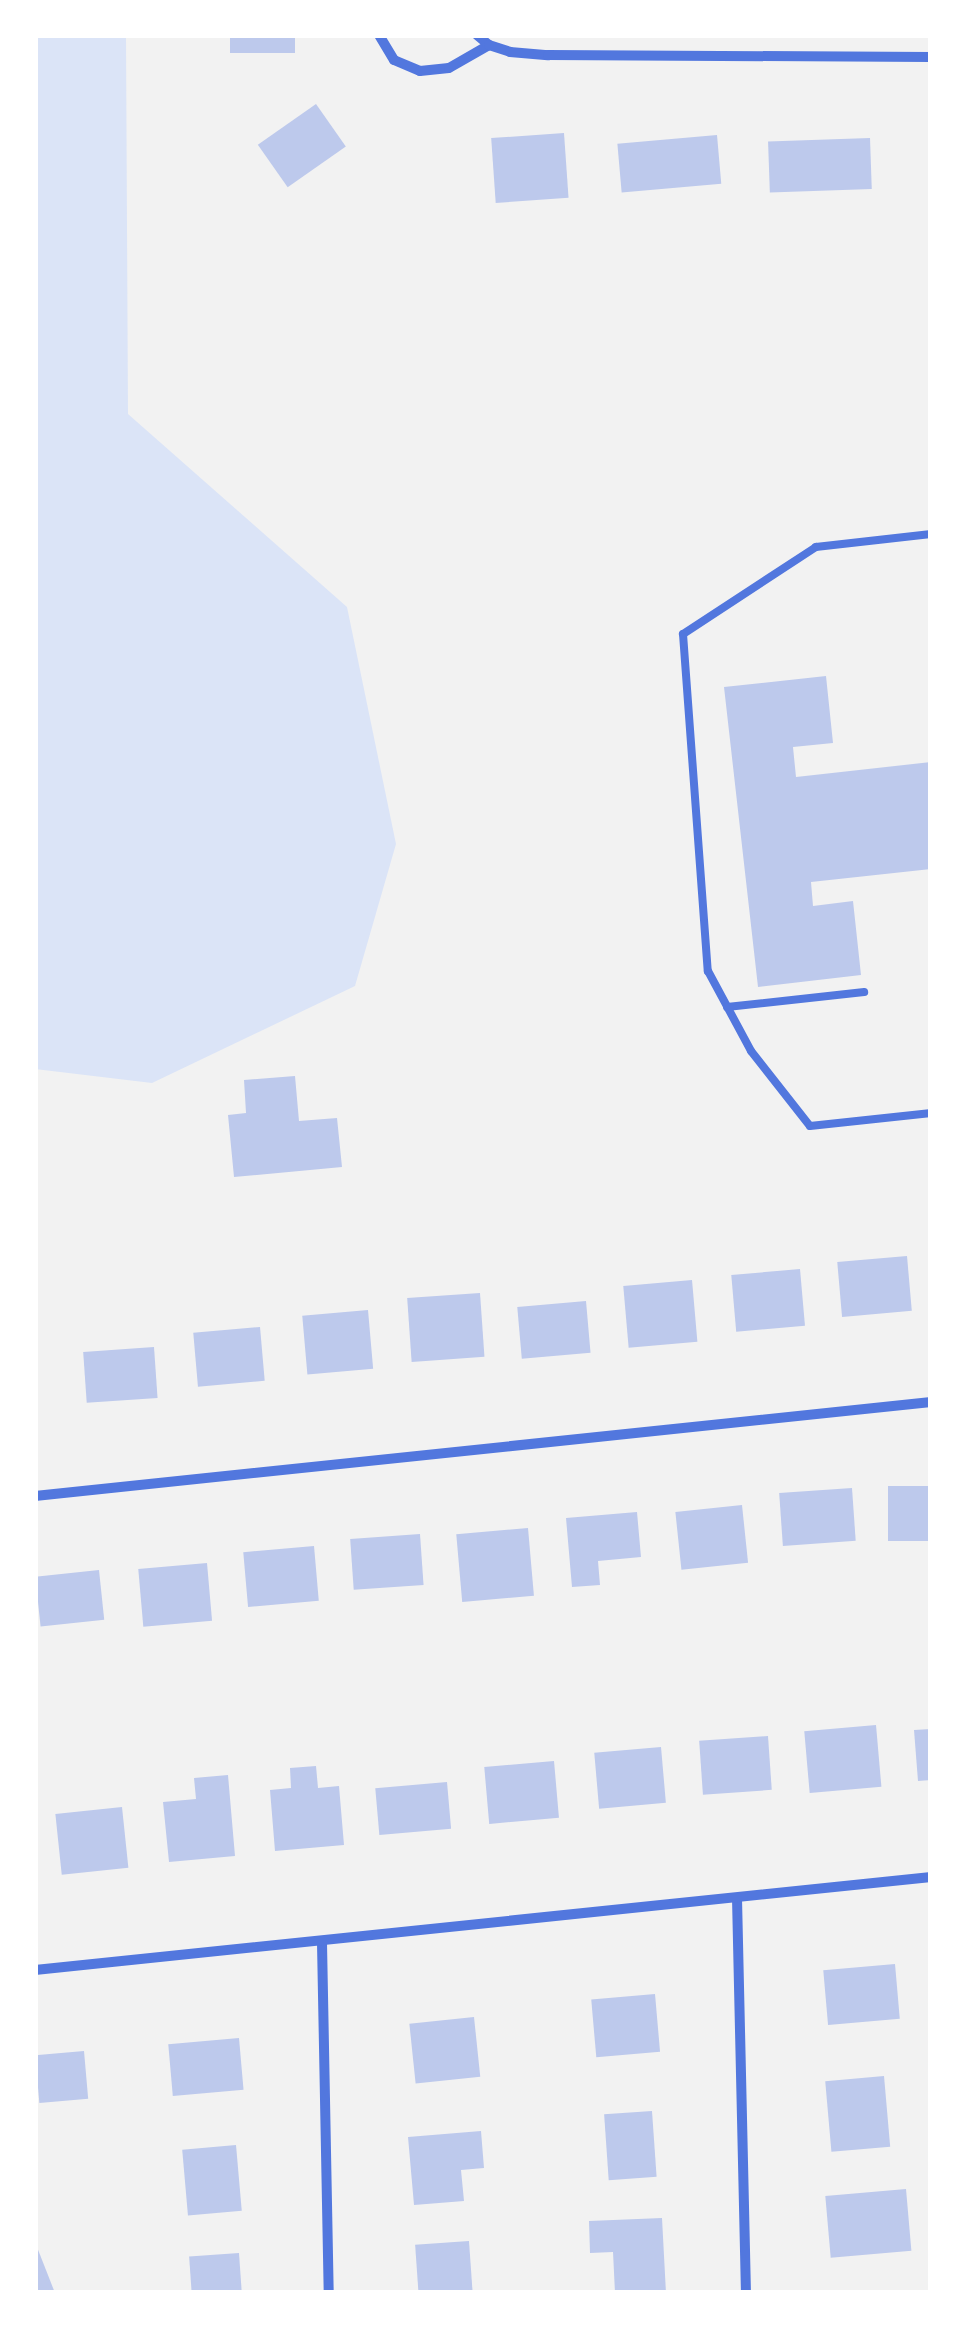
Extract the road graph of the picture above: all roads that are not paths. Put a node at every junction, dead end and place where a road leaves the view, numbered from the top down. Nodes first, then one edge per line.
1 (379, 35) edge
2 (477, 35) edge
3 (489, 46) junction
4 (931, 57) edge
5 (931, 534) edge
6 (864, 992) dead end
7 (728, 1007) junction
8 (931, 1113) edge
9 (931, 1402) edge
10 (35, 1496) edge
11 (931, 1877) edge
12 (737, 1898) junction
13 (322, 1943) junction
14 (35, 1970) edge
15 (329, 2293) edge
16 (746, 2293) edge

1 - 3 street
2 - 3 street
3 - 4 street
5 - 7 lane
6 - 7 lane
7 - 8 lane
9 - 10 street
11 - 12 street
12 - 13 street
12 - 16 street
13 - 14 street
13 - 15 street

